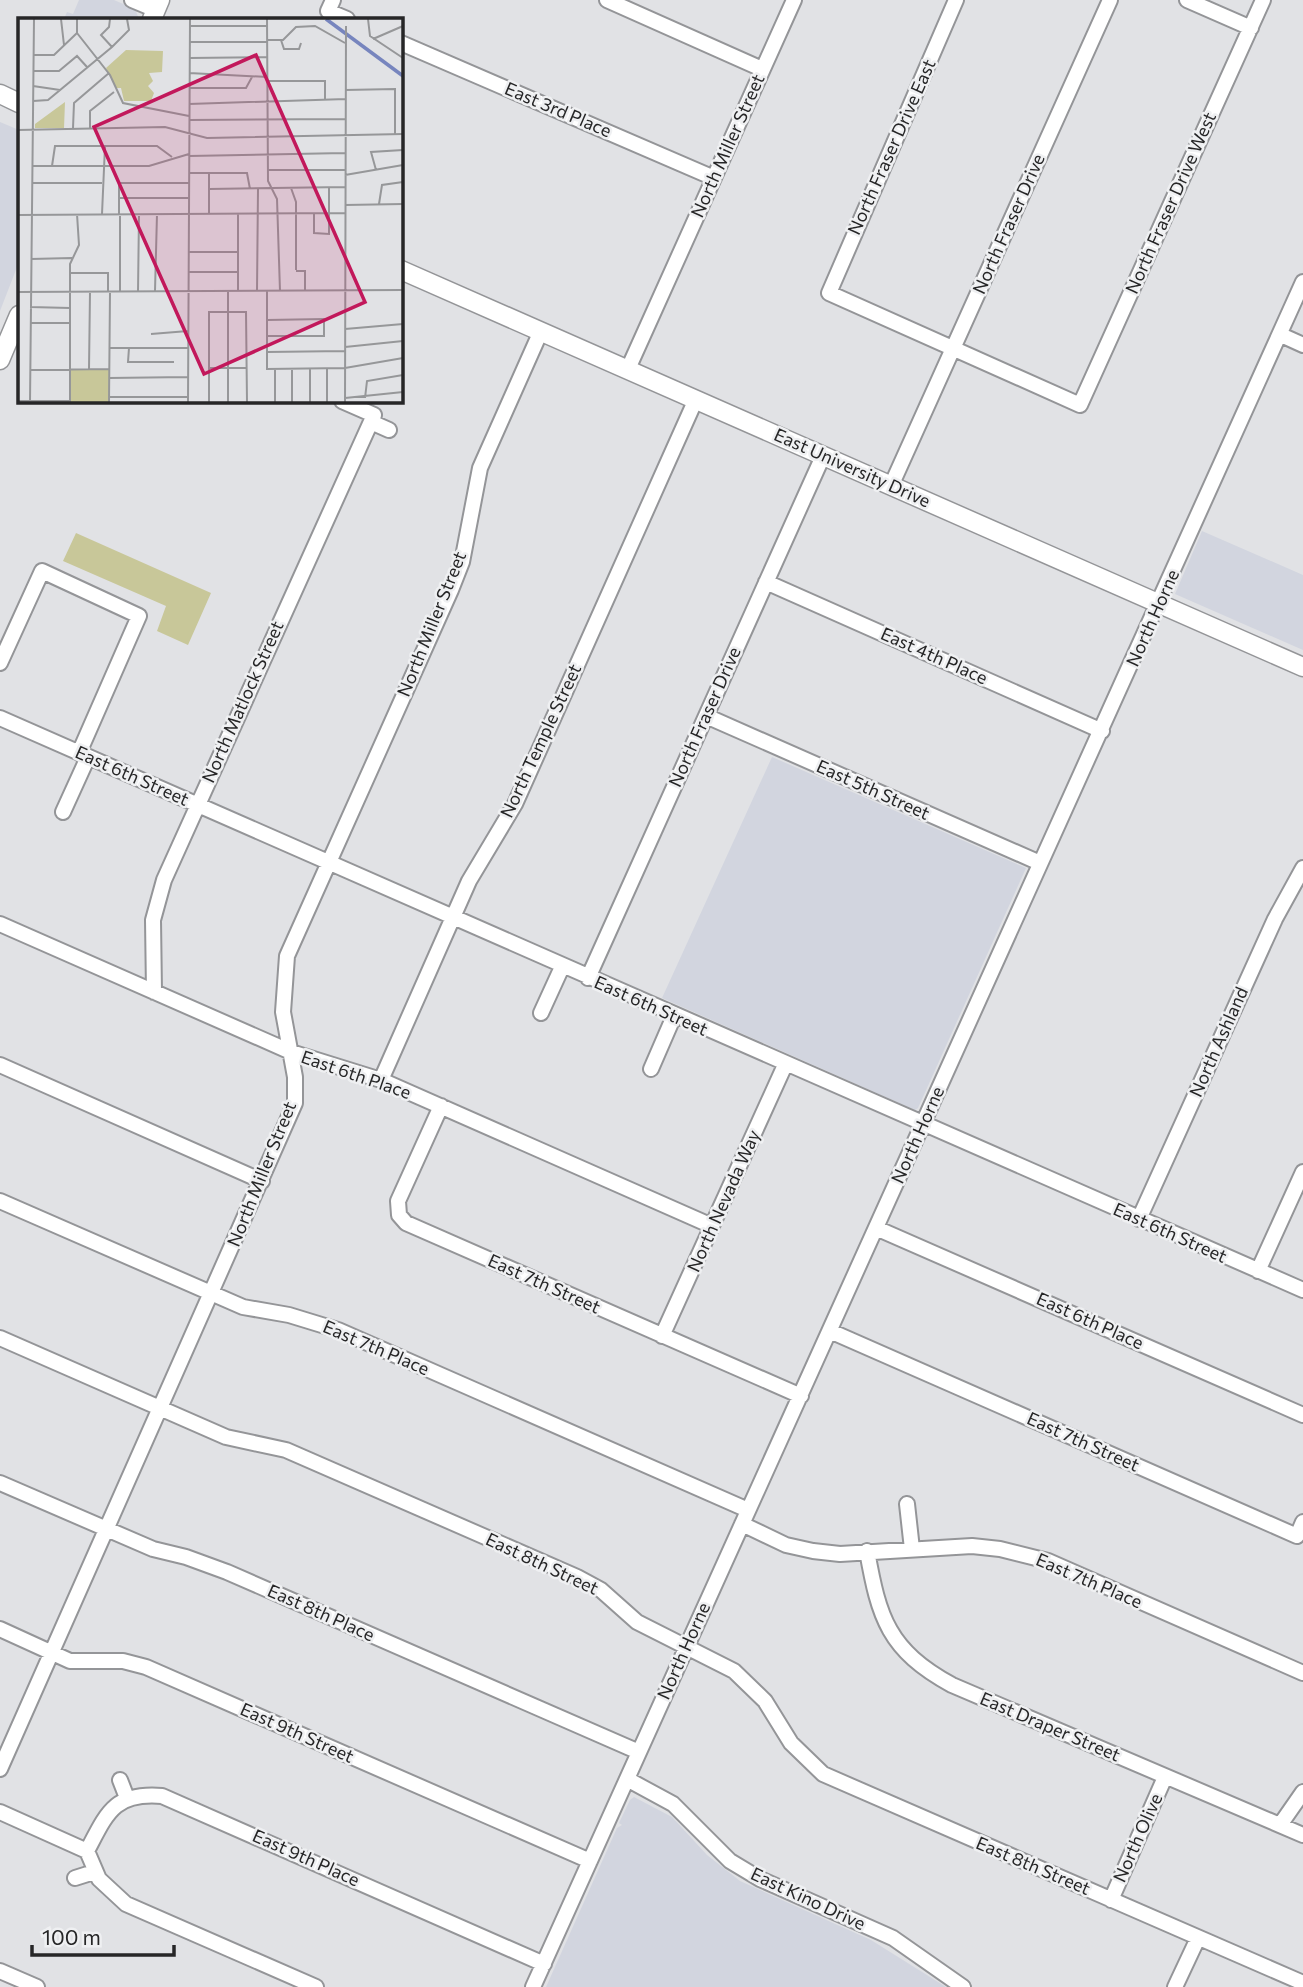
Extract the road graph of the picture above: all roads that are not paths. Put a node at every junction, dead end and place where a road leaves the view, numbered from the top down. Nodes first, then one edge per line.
1 (132, 0) edge
2 (332, 0) edge
3 (607, 0) edge
4 (794, 0) edge
5 (956, 0) edge
6 (1110, 0) edge
7 (1187, 0) edge
8 (1263, 0) edge
9 (156, 10) edge
10 (344, 18) edge
11 (1251, 28) junction
12 (402, 43) edge
13 (762, 69) junction
14 (0, 94) edge
15 (18, 103) edge
16 (714, 178) junction
17 (402, 270) edge
18 (1303, 282) edge
19 (18, 317) edge
20 (541, 331) junction
21 (1281, 335) junction
22 (1303, 345) edge
23 (953, 349) junction
24 (0, 360) edge
25 (628, 369) junction
26 (696, 399) junction
27 (344, 402) edge
28 (371, 422) junction
29 (389, 430) dead end
30 (823, 456) junction
31 (891, 486) junction
32 (766, 582) junction
33 (1160, 603) junction
34 (0, 663) edge
35 (1303, 667) edge
36 (706, 716) junction
37 (0, 718) edge
38 (1102, 731) junction
39 (83, 755) junction
40 (197, 804) junction
41 (63, 812) dead end
42 (328, 862) junction
43 (1040, 863) junction
44 (1303, 868) edge
45 (454, 918) junction
46 (0, 924) edge
47 (562, 967) junction
48 (588, 978) junction
49 (154, 992) junction
50 (541, 1013) dead end
51 (674, 1016) junction
52 (291, 1052) junction
53 (0, 1065) edge
54 (785, 1065) junction
55 (651, 1069) dead end
56 (381, 1080) junction
57 (441, 1106) junction
58 (922, 1125) junction
59 (1303, 1172) edge
60 (262, 1181) junction
61 (0, 1201) edge
62 (1139, 1219) junction
63 (712, 1226) junction
64 (876, 1228) junction
65 (1258, 1271) junction
66 (1303, 1290) edge
67 (211, 1294) junction
68 (830, 1331) junction
69 (662, 1336) junction
70 (0, 1338) edge
71 (801, 1396) junction
72 (158, 1408) junction
73 (1303, 1415) edge
74 (0, 1483) edge
75 (907, 1504) dead end
76 (748, 1510) junction
77 (1303, 1522) edge
78 (742, 1524) junction
79 (104, 1530) junction
80 (912, 1549) junction
81 (867, 1551) junction
82 (0, 1629) edge
83 (687, 1647) junction
84 (51, 1651) junction
85 (1303, 1673) edge
86 (639, 1752) junction
87 (0, 1769) edge
88 (1165, 1777) junction
89 (627, 1779) junction
90 (120, 1780) dead end
91 (1303, 1792) edge
92 (127, 1798) junction
93 (0, 1812) edge
94 (1280, 1825) junction
95 (1303, 1835) edge
96 (88, 1851) junction
97 (590, 1861) junction
98 (94, 1872) junction
99 (75, 1878) dead end
100 (1111, 1900) junction
101 (1198, 1938) junction
102 (544, 1964) junction
103 (0, 1971) edge
104 (1303, 1983) edge
105 (37, 1987) edge
106 (316, 1987) edge
107 (533, 1987) edge
108 (963, 1987) edge
109 (1175, 1987) edge

1 - 9 street
2 - 10 street
3 - 13 street
4 - 13 street, North Miller Street
5 - 23 street, North Fraser Drive East
6 - 23 street, North Fraser Drive
7 - 11 street
8 - 11 street, North Fraser Drive West
11 - 23 street, North Fraser Drive West
12 - 16 street, East 3rd Place
13 - 16 street, North Miller Street
14 - 15 main road
16 - 25 street, North Miller Street
17 - 20 main road, East University Drive
18 - 21 street, North Horne
19 - 24 main road
20 - 25 main road, East University Drive
20 - 42 street, North Miller Street
21 - 22 street
21 - 33 street, North Horne
23 - 31 street, North Fraser Drive
25 - 26 main road, East University Drive
26 - 30 main road, East University Drive
26 - 45 street, North Temple Street
27 - 28 street
28 - 29 street
28 - 40 street, North Matlock Street
30 - 31 main road, East University Drive
30 - 32 street, North Fraser Drive
31 - 33 main road, East University Drive
32 - 36 street, North Fraser Drive
32 - 38 street, East 4th Place
33 - 35 main road, East University Drive
33 - 38 street, North Horne
34 - 39 street
36 - 43 street, East 5th Street
36 - 48 street, North Fraser Drive
37 - 39 street, East 6th Street
38 - 43 street, North Horne
39 - 40 street, East 6th Street
39 - 41 street
40 - 42 street, East 6th Street
40 - 49 street, North Matlock Street
42 - 45 street, East 6th Street
42 - 52 street, North Miller Street
43 - 58 street, North Horne
44 - 62 street, North Ashland
45 - 47 street, East 6th Street
45 - 56 street, North Temple Street
46 - 49 street, East 6th Place
47 - 48 street, East 6th Street
47 - 50 street
48 - 51 street, East 6th Street
49 - 52 street, East 6th Place
51 - 54 street, East 6th Street
51 - 55 street
52 - 56 street, East 6th Place
52 - 60 street, North Miller Street
53 - 60 street
54 - 58 street, East 6th Street
54 - 63 street, North Nevada Way
56 - 57 street, East 6th Place
57 - 63 street, East 6th Place
57 - 69 street, East 7th Street
58 - 62 street, East 6th Street
58 - 64 street, North Horne
59 - 65 street
60 - 67 street, North Miller Street
61 - 67 street, East 7th Place
62 - 65 street, East 6th Street
63 - 69 street, North Nevada Way
64 - 68 street, North Horne
64 - 73 street, East 6th Place
65 - 66 street, East 6th Street
67 - 72 street, North Miller Street
67 - 76 street, East 7th Place
68 - 71 street, North Horne
68 - 77 street, East 7th Street
69 - 71 street, East 7th Street
70 - 72 street, East 8th Street
71 - 76 street, North Horne
72 - 79 street, North Miller Street
72 - 83 street, East 8th Street
74 - 79 street, East 8th Place
75 - 80 street
76 - 78 street, North Horne
78 - 81 street, East 7th Place
78 - 83 street, North Horne
79 - 84 street, North Miller Street
79 - 86 street, East 8th Place
80 - 81 street, East 7th Place
80 - 85 street, East 7th Place
81 - 88 street, East Draper Street
82 - 84 street, East 9th Street
83 - 86 street, North Horne
83 - 100 street, East 8th Street
84 - 87 street, North Miller Street
84 - 97 street, East 9th Street
86 - 89 street, North Horne
88 - 94 street, East Draper Street
88 - 100 street, North Olive
89 - 97 street, North Horne
89 - 108 street, East Kino Drive
90 - 92 street
91 - 94 street
92 - 96 street
92 - 102 street, East 9th Place
93 - 96 street
94 - 95 street, East Draper Street
96 - 98 street
97 - 102 street, North Horne
98 - 99 street
98 - 106 street
100 - 101 street, East 8th Street
101 - 104 street, East 8th Street
101 - 109 street
102 - 107 street, North Horne
103 - 105 street

